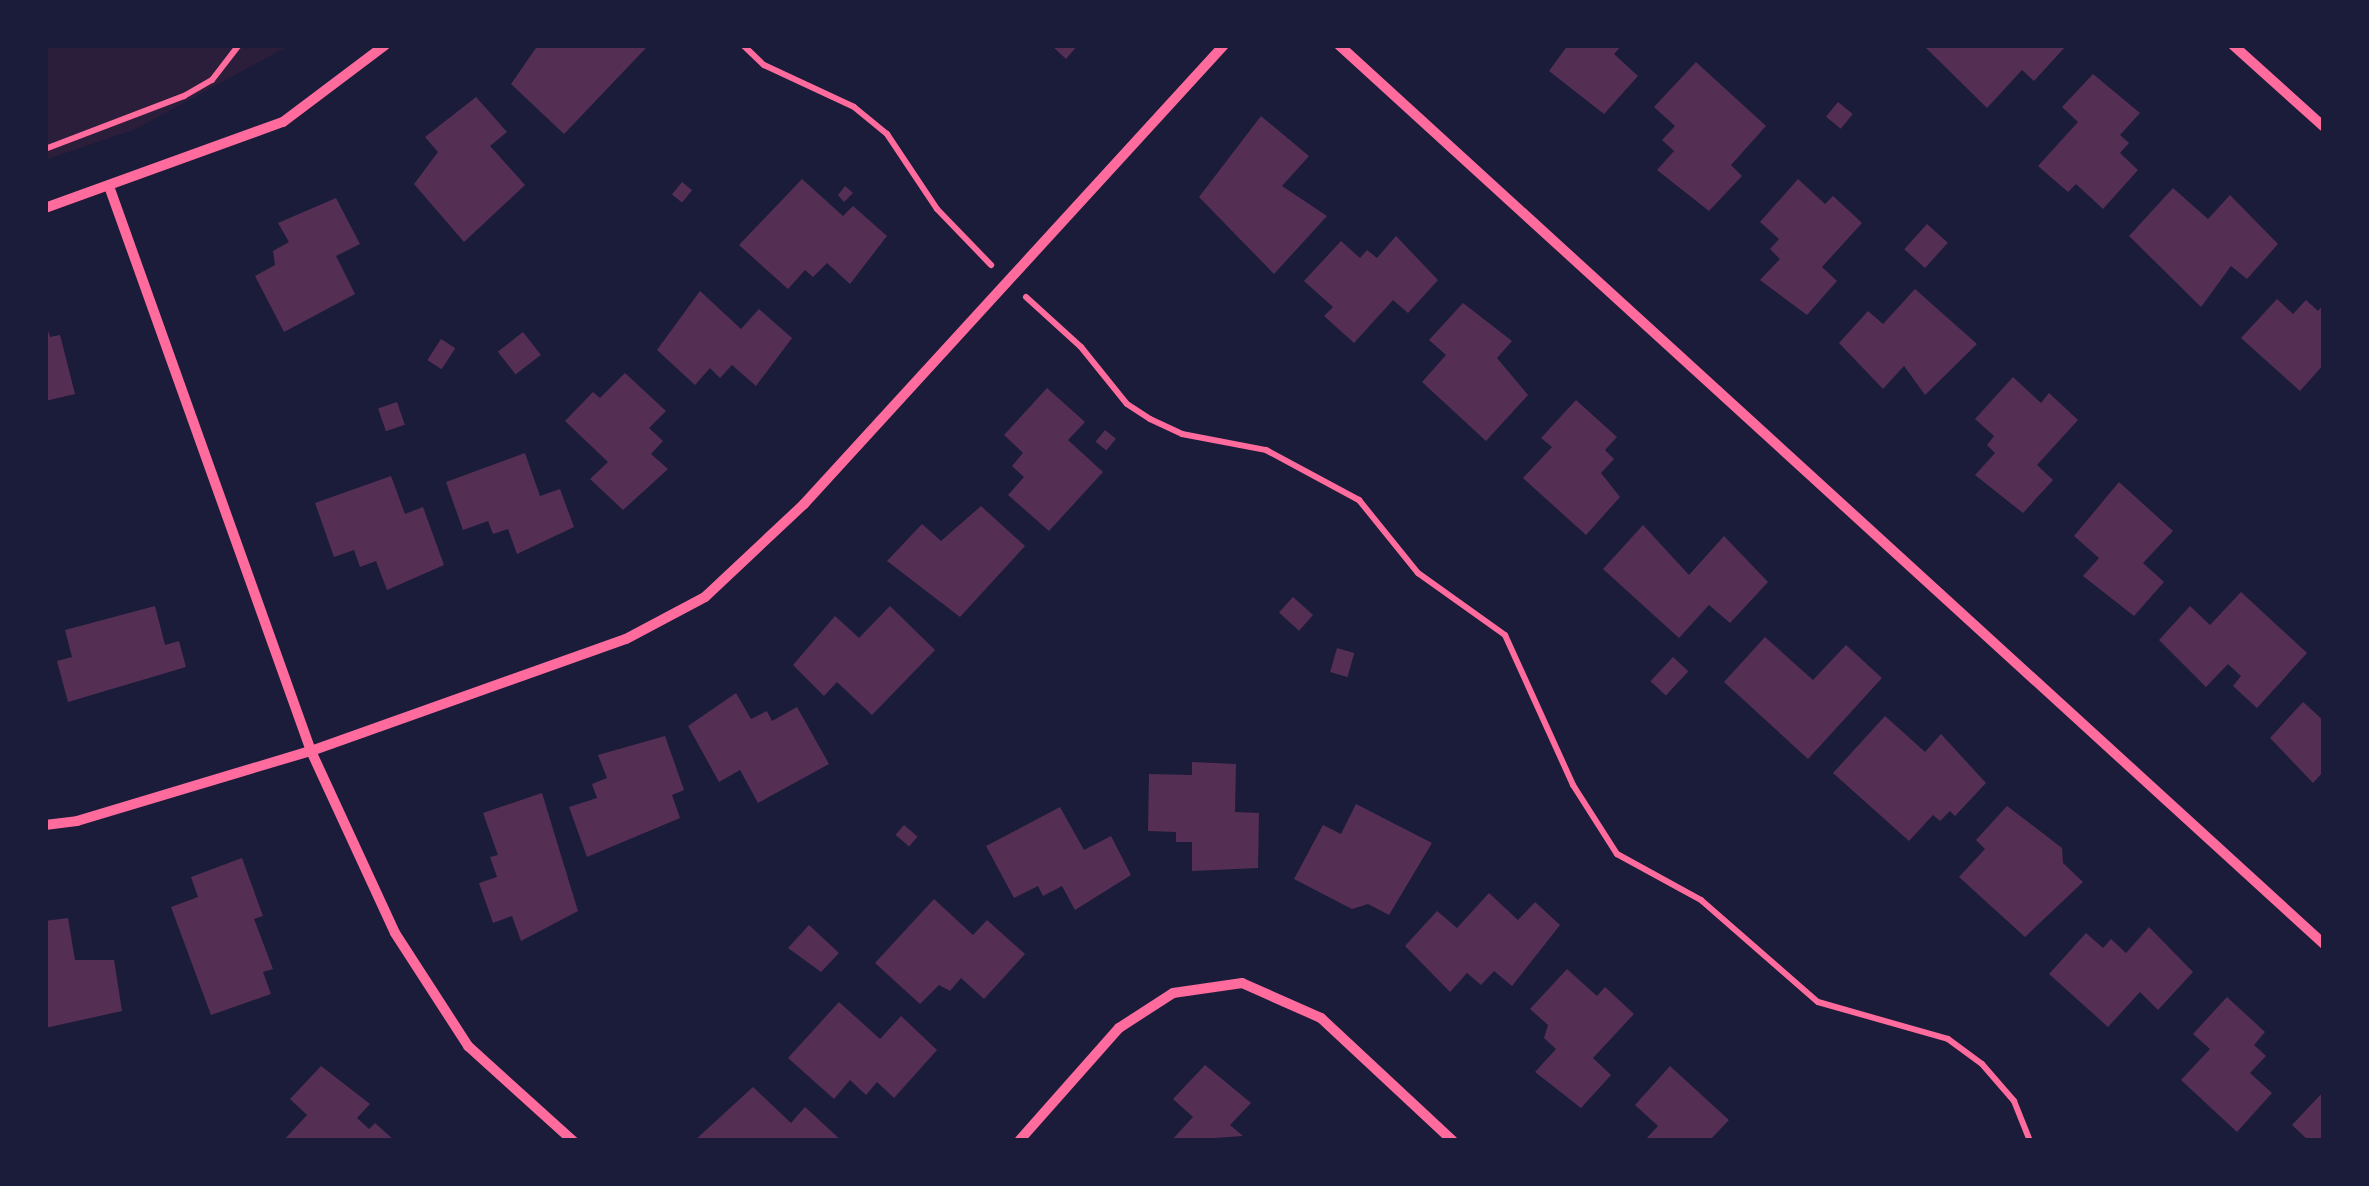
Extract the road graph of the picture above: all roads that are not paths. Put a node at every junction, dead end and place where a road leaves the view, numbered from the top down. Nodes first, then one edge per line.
1 (385, 45) edge
2 (1224, 45) edge
3 (1339, 45) edge
4 (2234, 45) edge
5 (2324, 127) edge
6 (110, 188) junction
7 (45, 208) edge
8 (311, 751) junction
9 (45, 825) edge
10 (2324, 944) edge
11 (573, 1141) edge
12 (1019, 1141) edge
13 (1453, 1141) edge

1 - 6 street
2 - 8 street
3 - 10 street
4 - 5 street
6 - 7 street
6 - 8 street
8 - 9 street
8 - 11 street
12 - 13 street

